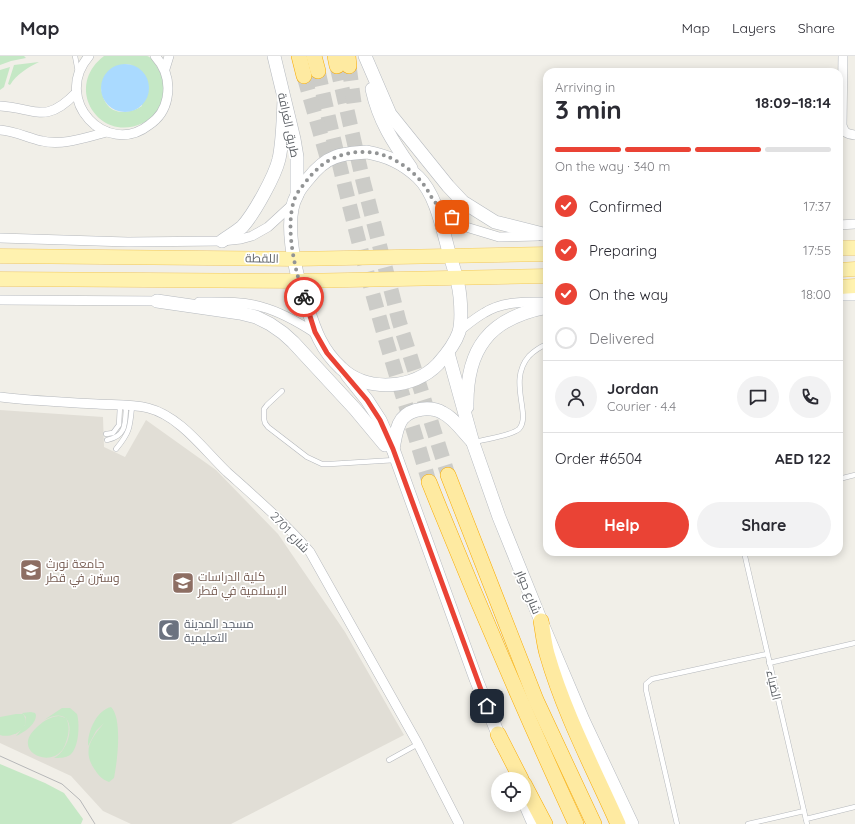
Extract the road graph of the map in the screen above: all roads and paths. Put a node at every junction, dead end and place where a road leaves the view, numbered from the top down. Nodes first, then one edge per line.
1 (75, 56) edge
2 (89, 56) edge
3 (155, 56) edge
4 (168, 56) edge
5 (274, 56) edge
6 (299, 56) edge
7 (314, 56) edge
8 (365, 56) edge
9 (843, 56) edge
10 (843, 68) edge
11 (164, 69) junction
12 (79, 73) junction
13 (76, 93) junction
14 (284, 100) junction
15 (0, 106) edge
16 (843, 127) edge
17 (0, 130) edge
18 (107, 132) junction
19 (855, 135) edge
20 (418, 177) junction
21 (295, 199) junction
22 (433, 200) junction
23 (855, 224) edge
24 (843, 225) edge
25 (0, 232) edge
26 (543, 234) edge
27 (543, 235) edge
28 (0, 238) edge
29 (46, 239) junction
30 (222, 241) junction
31 (843, 248) edge
32 (855, 248) edge
33 (543, 254) edge
34 (0, 256) edge
35 (450, 256) junction
36 (294, 259) junction
37 (855, 269) edge
38 (843, 270) edge
39 (543, 276) edge
40 (456, 278) junction
41 (0, 279) edge
42 (299, 281) junction
43 (855, 286) edge
44 (843, 287) edge
45 (843, 296) edge
46 (855, 296) edge
47 (0, 300) edge
48 (157, 301) junction
49 (543, 302) edge
50 (543, 308) edge
51 (459, 331) junction
52 (315, 332) junction
53 (543, 346) edge
54 (448, 353) junction
55 (342, 370) junction
56 (282, 391) dead end
57 (0, 398) edge
58 (126, 406) junction
59 (468, 421) junction
60 (106, 434) dead end
61 (107, 440) dead end
62 (473, 442) junction
63 (116, 449) dead end
64 (395, 454) junction
65 (448, 475) tunnel mouth
66 (855, 475) edge
67 (843, 478) edge
68 (429, 482) tunnel mouth
69 (745, 556) edge
70 (541, 621) junction
71 (855, 643) edge
72 (767, 654) junction
73 (769, 663) junction
74 (498, 734) junction
75 (418, 744) junction
76 (389, 760) dead end
77 (512, 772) edge
78 (517, 772) edge
79 (531, 797) edge
80 (855, 807) edge
81 (804, 811) junction
82 (529, 812) edge
83 (806, 818) junction
84 (459, 824) edge
85 (534, 824) edge
86 (545, 824) edge
87 (576, 824) edge
88 (594, 824) edge
89 (618, 824) edge
90 (632, 824) edge
91 (677, 824) edge
92 (748, 824) edge
93 (807, 824) edge

1 - 12 lane
2 - 12 street
3 - 11 street
4 - 11 street
5 - 14 main road, طريق الغرافة
6 - 7 highway
8 - 20 main road
8 - 26 main road
9 - 10 street
11 - 18 street
12 - 13 street
13 - 15 street
13 - 18 street
14 - 21 main road, طريق الغرافة
14 - 30 main road
16 - 19 street
17 - 18 street
20 - 21 main road
20 - 22 main road
21 - 30 street, اللقطة
21 - 36 main road, طريق الغرافة
22 - 27 street
22 - 35 main road
23 - 24 street
25 - 29 street
28 - 29 street, اللقطة
29 - 30 street, اللقطة
31 - 32 main road
33 - 35 main road, اللقطة
34 - 36 main road, اللقطة
35 - 36 main road, اللقطة
35 - 40 main road
36 - 42 main road, طريق الغرافة
37 - 38 main road
39 - 40 main road, اللقطة
40 - 42 main road, اللقطة
40 - 51 main road
41 - 42 main road, اللقطة
42 - 52 main road, طريق الغرافة
43 - 44 main road
45 - 46 street
47 - 48 street
48 - 52 street
48 - 64 main road
49 - 51 street
50 - 59 main road
51 - 54 main road
52 - 55 main road, طريق الغرافة
53 - 62 lane
54 - 55 main road
54 - 59 main road, شارع حوار
55 - 64 main road
56 - 64 lane
57 - 58 street, شارع 2701
58 - 60 lane
58 - 61 lane
58 - 63 lane
58 - 75 street, شارع 2701
59 - 62 main road, شارع حوار
62 - 64 main road
62 - 70 main road, شارع حوار
64 - 74 main road
65 - 88 highway
66 - 67 lane
68 - 87 highway
69 - 72 lane, الضياء
70 - 89 highway
70 - 90 main road, شارع حوار
71 - 73 lane
72 - 73 lane, الضياء
72 - 91 lane
73 - 81 lane, الضياء
74 - 77 main road
74 - 78 highway
75 - 76 lane
75 - 84 street, شارع 2701
79 - 86 highway
80 - 83 lane
81 - 83 lane, الضياء
81 - 92 lane
82 - 85 main road
83 - 93 lane, الضياء

